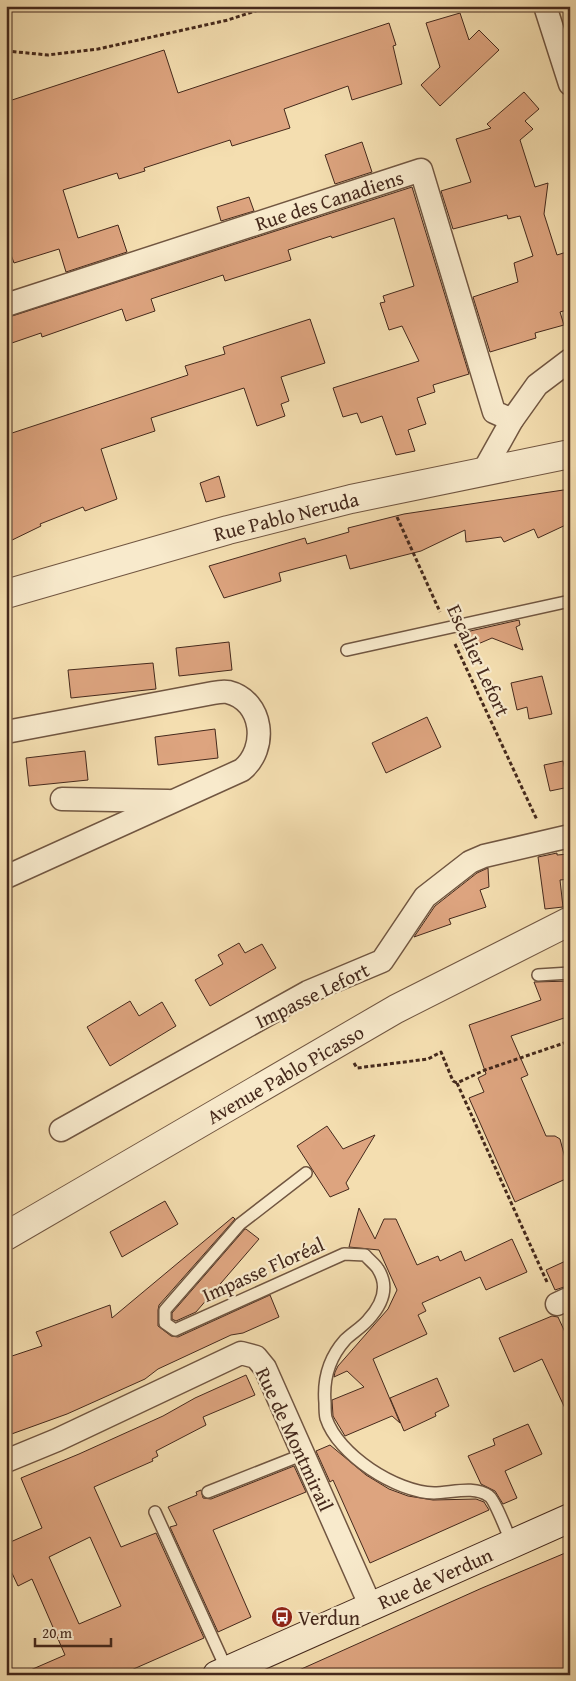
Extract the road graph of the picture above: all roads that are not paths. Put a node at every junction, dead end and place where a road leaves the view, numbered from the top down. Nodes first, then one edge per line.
1 (546, 6) edge
2 (565, 54) edge
3 (570, 84) edge
4 (6, 305) edge
5 (570, 360) edge
6 (512, 420) junction
7 (570, 454) edge
8 (484, 470) junction
9 (6, 594) edge
10 (570, 601) edge
11 (347, 650) dead end
12 (6, 732) edge
13 (62, 799) dead end
14 (173, 802) junction
15 (570, 836) edge
16 (6, 877) edge
17 (570, 921) edge
18 (570, 974) edge
19 (538, 976) dead end
20 (61, 1130) dead end
21 (306, 1173) dead end
22 (6, 1236) edge
23 (304, 1454) junction
24 (6, 1461) edge
25 (208, 1492) dead end
26 (155, 1512) dead end
27 (570, 1518) edge
28 (512, 1543) junction
29 (371, 1607) junction
30 (222, 1673) edge

1 - 2 street
2 - 3 street
4 - 6 street, Rue des Canadiens
5 - 6 street
6 - 8 street
7 - 8 street, Rue Pablo Neruda
8 - 9 street, Rue Pablo Neruda
10 - 11 lane
12 - 14 street
13 - 14 street
14 - 16 street
15 - 20 street, Impasse Lefort
17 - 22 street, Avenue Pablo Picasso
18 - 19 lane
21 - 28 lane, Impasse Floréal
23 - 24 street, Rue de Montmirail
23 - 25 lane
23 - 29 street, Rue de Montmirail
26 - 30 lane
27 - 28 street, Rue de Verdun
28 - 29 street, Rue de Verdun
29 - 30 street, Rue de Verdun

